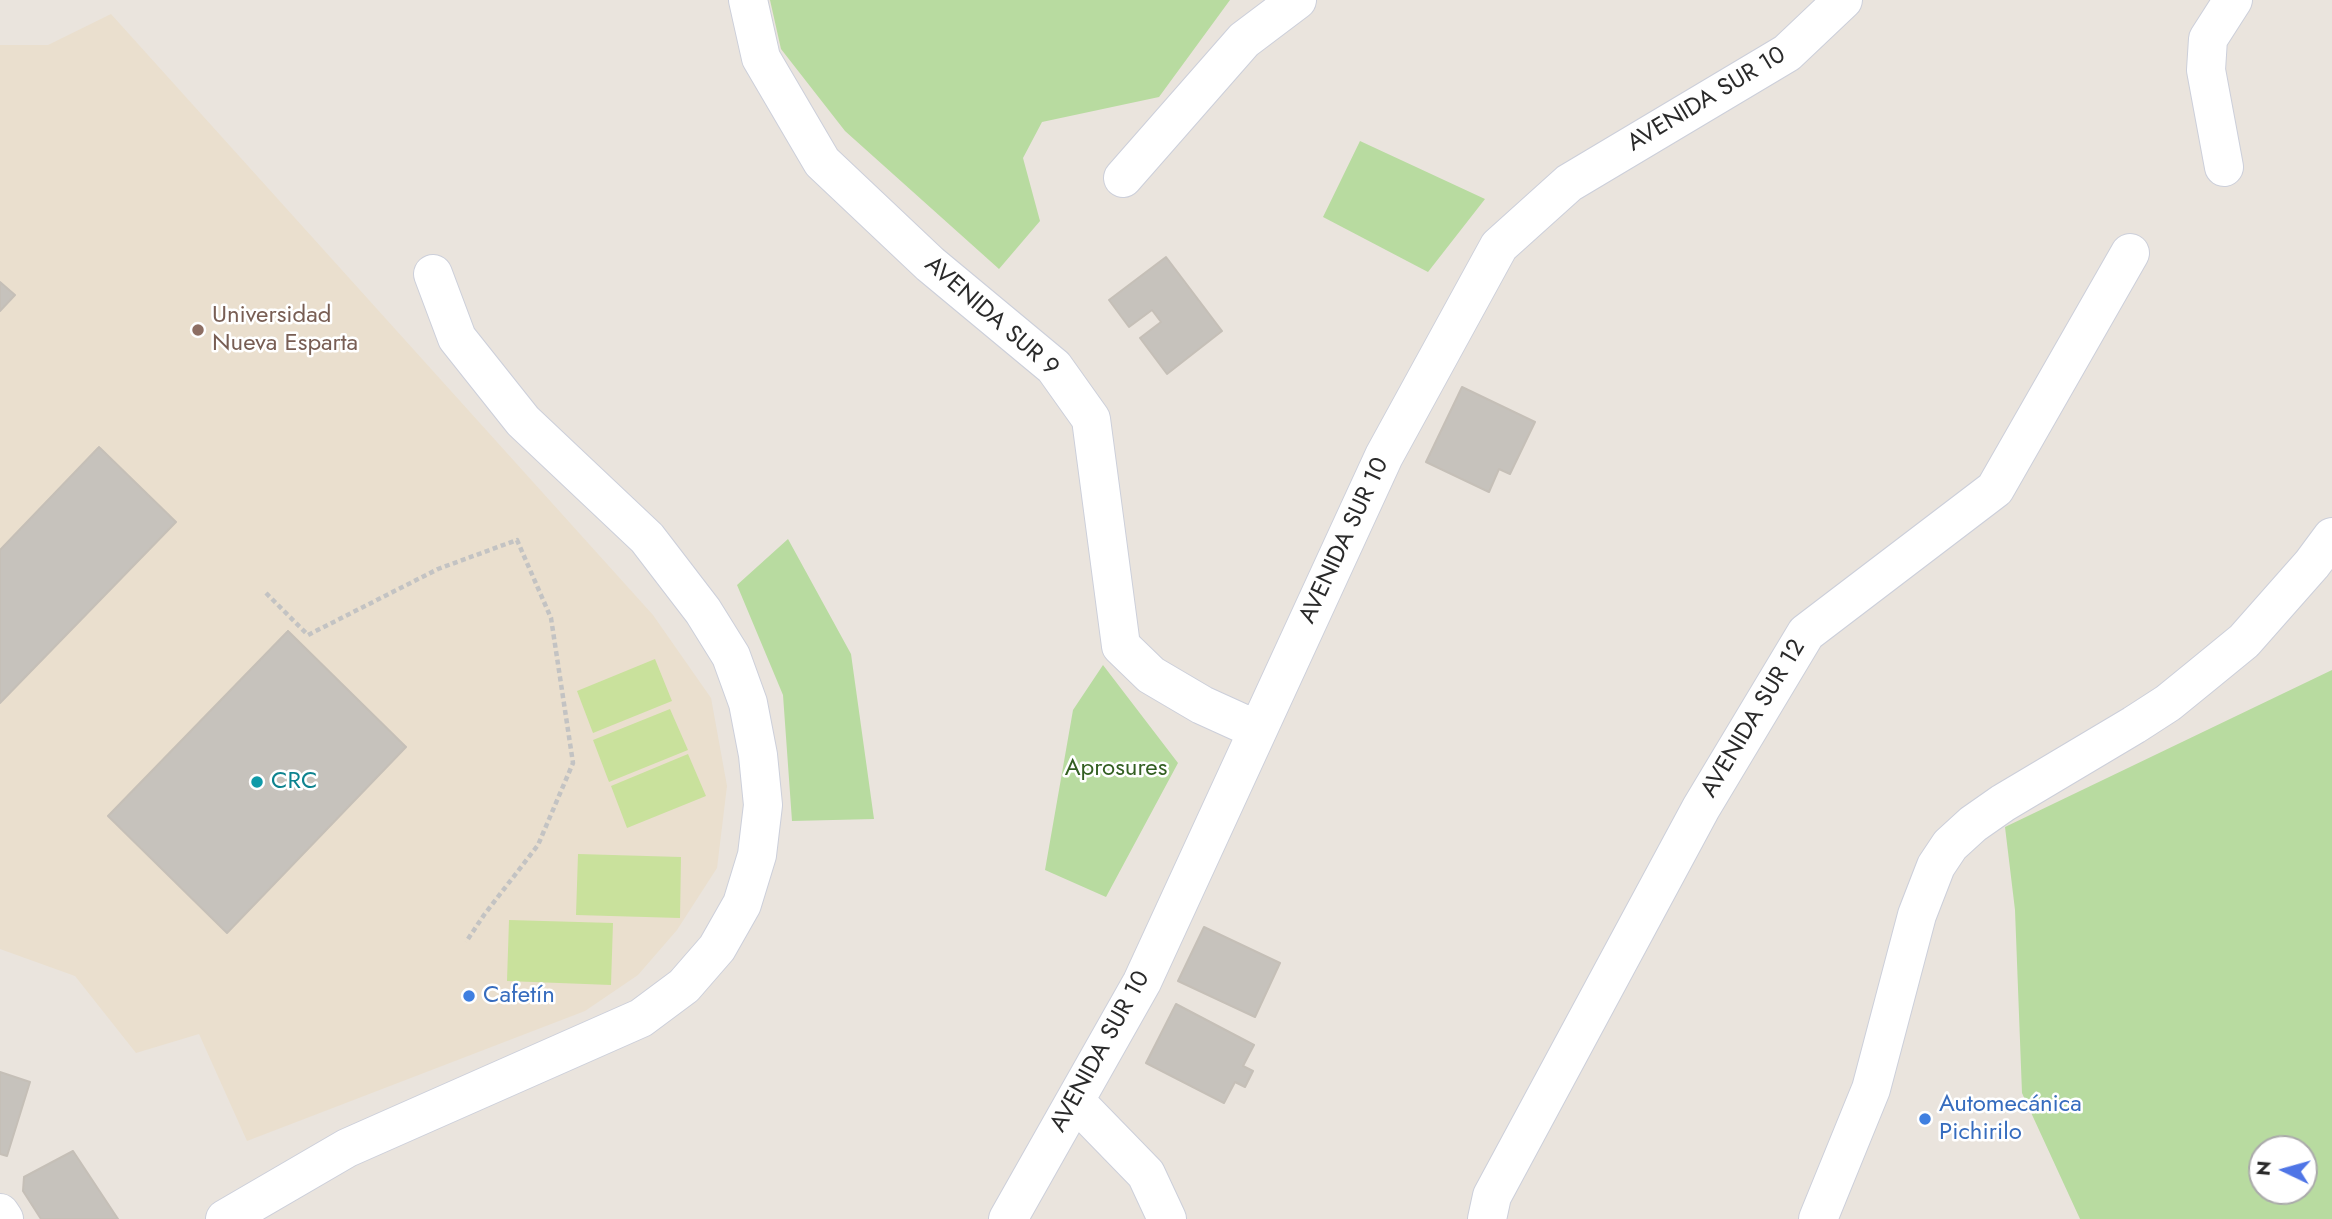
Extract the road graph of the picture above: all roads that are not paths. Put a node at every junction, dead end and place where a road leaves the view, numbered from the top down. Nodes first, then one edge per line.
1 (748, 0) edge
2 (1297, 0) edge
3 (1843, 0) edge
4 (2233, 0) edge
5 (2224, 167) dead end
6 (1124, 178) dead end
7 (2130, 253) dead end
8 (433, 274) dead end
9 (2332, 537) edge
10 (1257, 730) junction
11 (1075, 1101) junction
12 (0, 1213) edge
13 (4, 1219) edge
14 (225, 1219) edge
15 (1009, 1219) edge
16 (1167, 1219) edge
17 (1487, 1219) edge
18 (1818, 1219) edge

1 - 10 street, AVENIDA SUR 9
2 - 6 street
3 - 10 street, AVENIDA SUR 10
4 - 5 street
7 - 17 street, AVENIDA SUR 12
8 - 14 street
9 - 18 street
10 - 11 street, AVENIDA SUR 10
11 - 15 street, AVENIDA SUR 10
11 - 16 street
12 - 13 street

